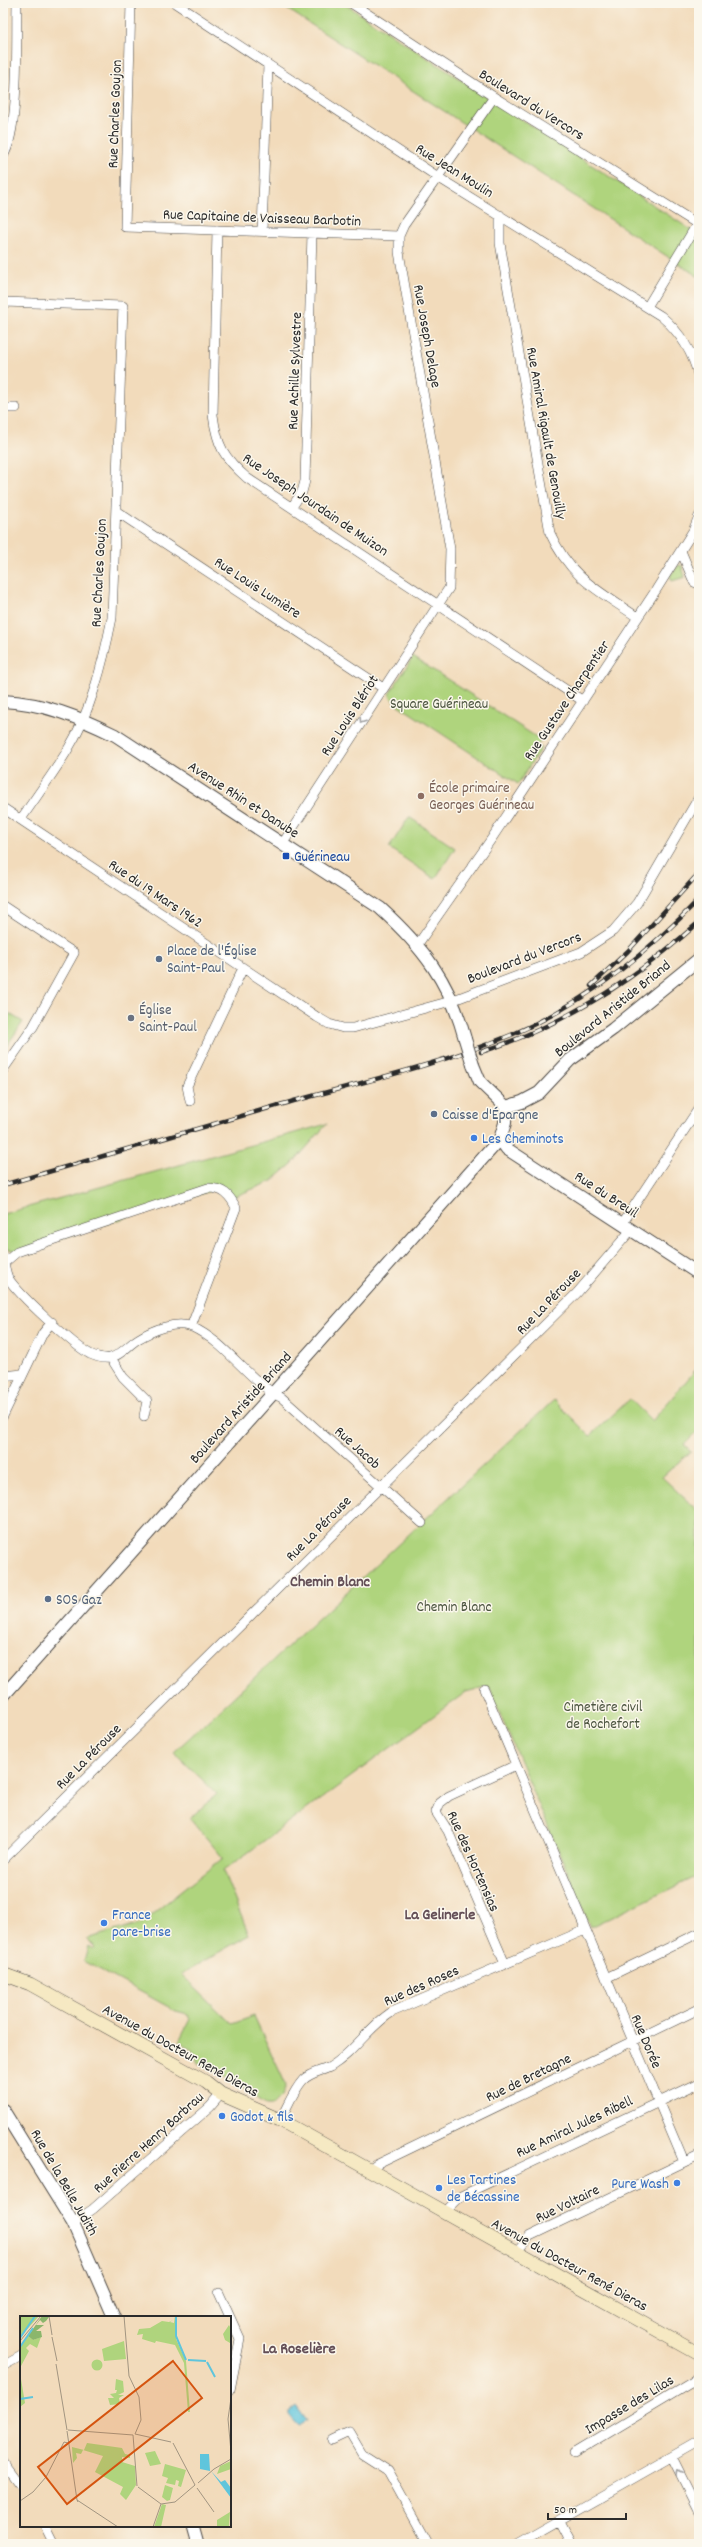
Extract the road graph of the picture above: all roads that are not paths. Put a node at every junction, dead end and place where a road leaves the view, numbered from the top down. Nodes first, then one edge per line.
1 (17, 3) edge
2 (131, 3) edge
3 (175, 3) edge
4 (351, 3) edge
5 (268, 65) junction
6 (494, 97) junction
7 (3, 156) edge
8 (438, 176) junction
9 (500, 215) junction
10 (698, 225) edge
11 (125, 227) joint
12 (217, 230) junction
13 (262, 231) junction
14 (312, 233) junction
15 (399, 236) junction
16 (3, 302) edge
17 (647, 307) junction
18 (699, 378) edge
19 (3, 408) edge
20 (16, 408) dead end
21 (292, 507) junction
22 (116, 512) junction
23 (699, 516) edge
24 (681, 551) junction
25 (697, 583) edge
26 (439, 604) junction
27 (638, 617) junction
28 (383, 688) junction
29 (3, 701) edge
30 (582, 701) junction
31 (83, 720) junction
32 (699, 797) edge
33 (3, 808) edge
34 (21, 819) junction
35 (283, 843) junction
36 (3, 906) edge
37 (418, 944) junction
38 (699, 959) edge
39 (243, 968) junction
40 (451, 1001) junction
41 (3, 1070) edge
42 (190, 1101) dead end
43 (506, 1108) junction
44 (699, 1108) edge
45 (500, 1139) junction
46 (627, 1227) junction
47 (3, 1263) edge
48 (697, 1268) edge
49 (52, 1322) junction
50 (192, 1327) junction
51 (111, 1358) junction
52 (23, 1374) junction
53 (3, 1376) edge
54 (273, 1394) junction
55 (3, 1416) edge
56 (144, 1416) dead end
57 (380, 1486) junction
58 (422, 1523) dead end
59 (484, 1689) dead end
60 (3, 1696) edge
61 (516, 1765) junction
62 (3, 1860) edge
63 (585, 1930) junction
64 (699, 1933) edge
65 (504, 1964) junction
66 (3, 1974) edge
67 (606, 1978) junction
68 (699, 2009) edge
69 (633, 2042) junction
70 (699, 2083) edge
71 (221, 2094) junction
72 (658, 2102) junction
73 (3, 2110) edge
74 (280, 2120) junction
75 (699, 2155) edge
76 (684, 2162) junction
77 (370, 2171) junction
78 (445, 2212) junction
79 (73, 2223) junction
80 (516, 2252) junction
81 (219, 2294) dead end
82 (111, 2316) edge
83 (229, 2316) edge
84 (231, 2320) edge
85 (699, 2354) edge
86 (20, 2357) edge
87 (3, 2366) edge
88 (699, 2378) edge
89 (231, 2385) edge
90 (332, 2440) dead end
91 (699, 2441) edge
92 (574, 2453) dead end
93 (672, 2457) junction
94 (3, 2461) edge
95 (20, 2484) edge
96 (699, 2511) edge
97 (558, 2521) junction
98 (46, 2527) edge
99 (193, 2527) edge
100 (54, 2544) edge
101 (198, 2544) edge
102 (428, 2544) edge
103 (518, 2544) edge
104 (570, 2544) edge

1 - 7 street
2 - 11 street, Rue Charles Goujon
3 - 5 street, Rue Jean Moulin
4 - 6 street, Boulevard du Vercors
5 - 8 street, Rue Jean Moulin
5 - 13 street
6 - 8 street
6 - 10 street, Boulevard du Vercors
8 - 9 street, Rue Jean Moulin
8 - 15 street
9 - 17 street, Rue Jean Moulin
9 - 27 street, Rue Amiral Rigault de Genouilly
10 - 17 street
11 - 12 street, Rue Capitaine de Vaisseau Barbotin
12 - 13 street, Rue Capitaine de Vaisseau Barbotin
12 - 21 street, Rue Joseph Jourdain de Muizon
13 - 14 street, Rue Capitaine de Vaisseau Barbotin
14 - 15 street, Rue Capitaine de Vaisseau Barbotin
14 - 21 street, Rue Achille Sylvestre
15 - 26 street, Rue Joseph Delage
16 - 22 street, Rue Charles Goujon
17 - 18 street, Rue Jean Moulin
19 - 20 street
21 - 26 street, Rue Joseph Jourdain de Muizon
22 - 28 street, Rue Louis Lumière
22 - 31 street, Rue Charles Goujon
23 - 24 street
24 - 25 street
24 - 27 street, Rue Gustave Charpentier
26 - 28 street, Rue Louis Blériot
26 - 30 street, Rue Joseph Jourdain de Muizon
27 - 30 street, Rue Gustave Charpentier
28 -> 35 street, Rue Louis Blériot
29 - 31 street, Avenue Rhin et Danube
30 - 37 street, Rue Gustave Charpentier
31 - 34 street, Rue Charles Goujon
31 - 35 street, Avenue Rhin et Danube
32 - 40 street, Boulevard du Vercors
33 - 34 street, Rue du 19 Mars 1962
34 - 39 street, Rue du 19 Mars 1962
35 - 37 street, Avenue Rhin et Danube
36 - 41 street
37 - 40 street, Avenue Rhin et Danube
38 - 43 street, Boulevard Aristide Briand
39 - 40 street, Rue du 19 Mars 1962
39 - 42 street
40 - 43 street, Avenue Rhin et Danube, bridge
43 - 45 street
44 - 46 street, Rue La Pérouse
45 - 46 street, Rue du Breuil
45 - 54 street, Boulevard Aristide Briand
46 - 48 street, Rue du Breuil
46 - 57 street, Rue La Pérouse
47 - 49 street
47 - 50 street
49 - 51 street
49 - 52 street
50 - 51 street
50 - 54 street, Rue Jacob
51 - 56 street
52 - 53 street
52 - 55 street
54 - 57 street, Rue Jacob
54 - 60 street, Boulevard Aristide Briand
57 - 58 street, Rue Jacob
57 - 62 street, Rue La Pérouse
59 - 61 street, Rue Dorée
61 - 63 street, Rue Dorée
61 - 65 street, Rue des Hortensias
63 - 65 street, Rue des Roses
63 - 67 street, Rue Dorée
64 - 67 street
65 - 74 street, Rue des Roses
66 - 71 main road, Avenue du Docteur René Dieras
67 - 69 street, Rue Dorée
68 - 69 street, Rue de Bretagne
69 - 72 street, Rue Dorée
69 - 77 street, Rue de Bretagne
70 - 72 street, Rue Amiral Jules Ribell
71 - 74 main road, Avenue du Docteur René Dieras
71 - 79 street, Rue Pierre Henry Barbrau
72 - 76 street, Rue Dorée
72 - 78 street, Rue Amiral Jules Ribell
73 - 79 street, Rue de la Belle Judith
74 - 77 main road, Avenue du Docteur René Dieras
75 - 76 street, Rue Voltaire
76 - 80 street, Rue Voltaire
77 - 78 main road, Avenue du Docteur René Dieras
78 - 80 main road, Avenue du Docteur René Dieras
79 - 82 street, Rue de la Belle Judith
80 - 85 main road, Avenue du Docteur René Dieras
81 - 83 street
84 - 89 street
86 - 87 street
88 - 92 street, Impasse des Lilas
90 - 102 street
91 - 93 street
96 -> 93 street
93 - 97 street
94 - 95 street
97 - 103 street
97 - 104 street
98 - 100 street
99 - 101 street

